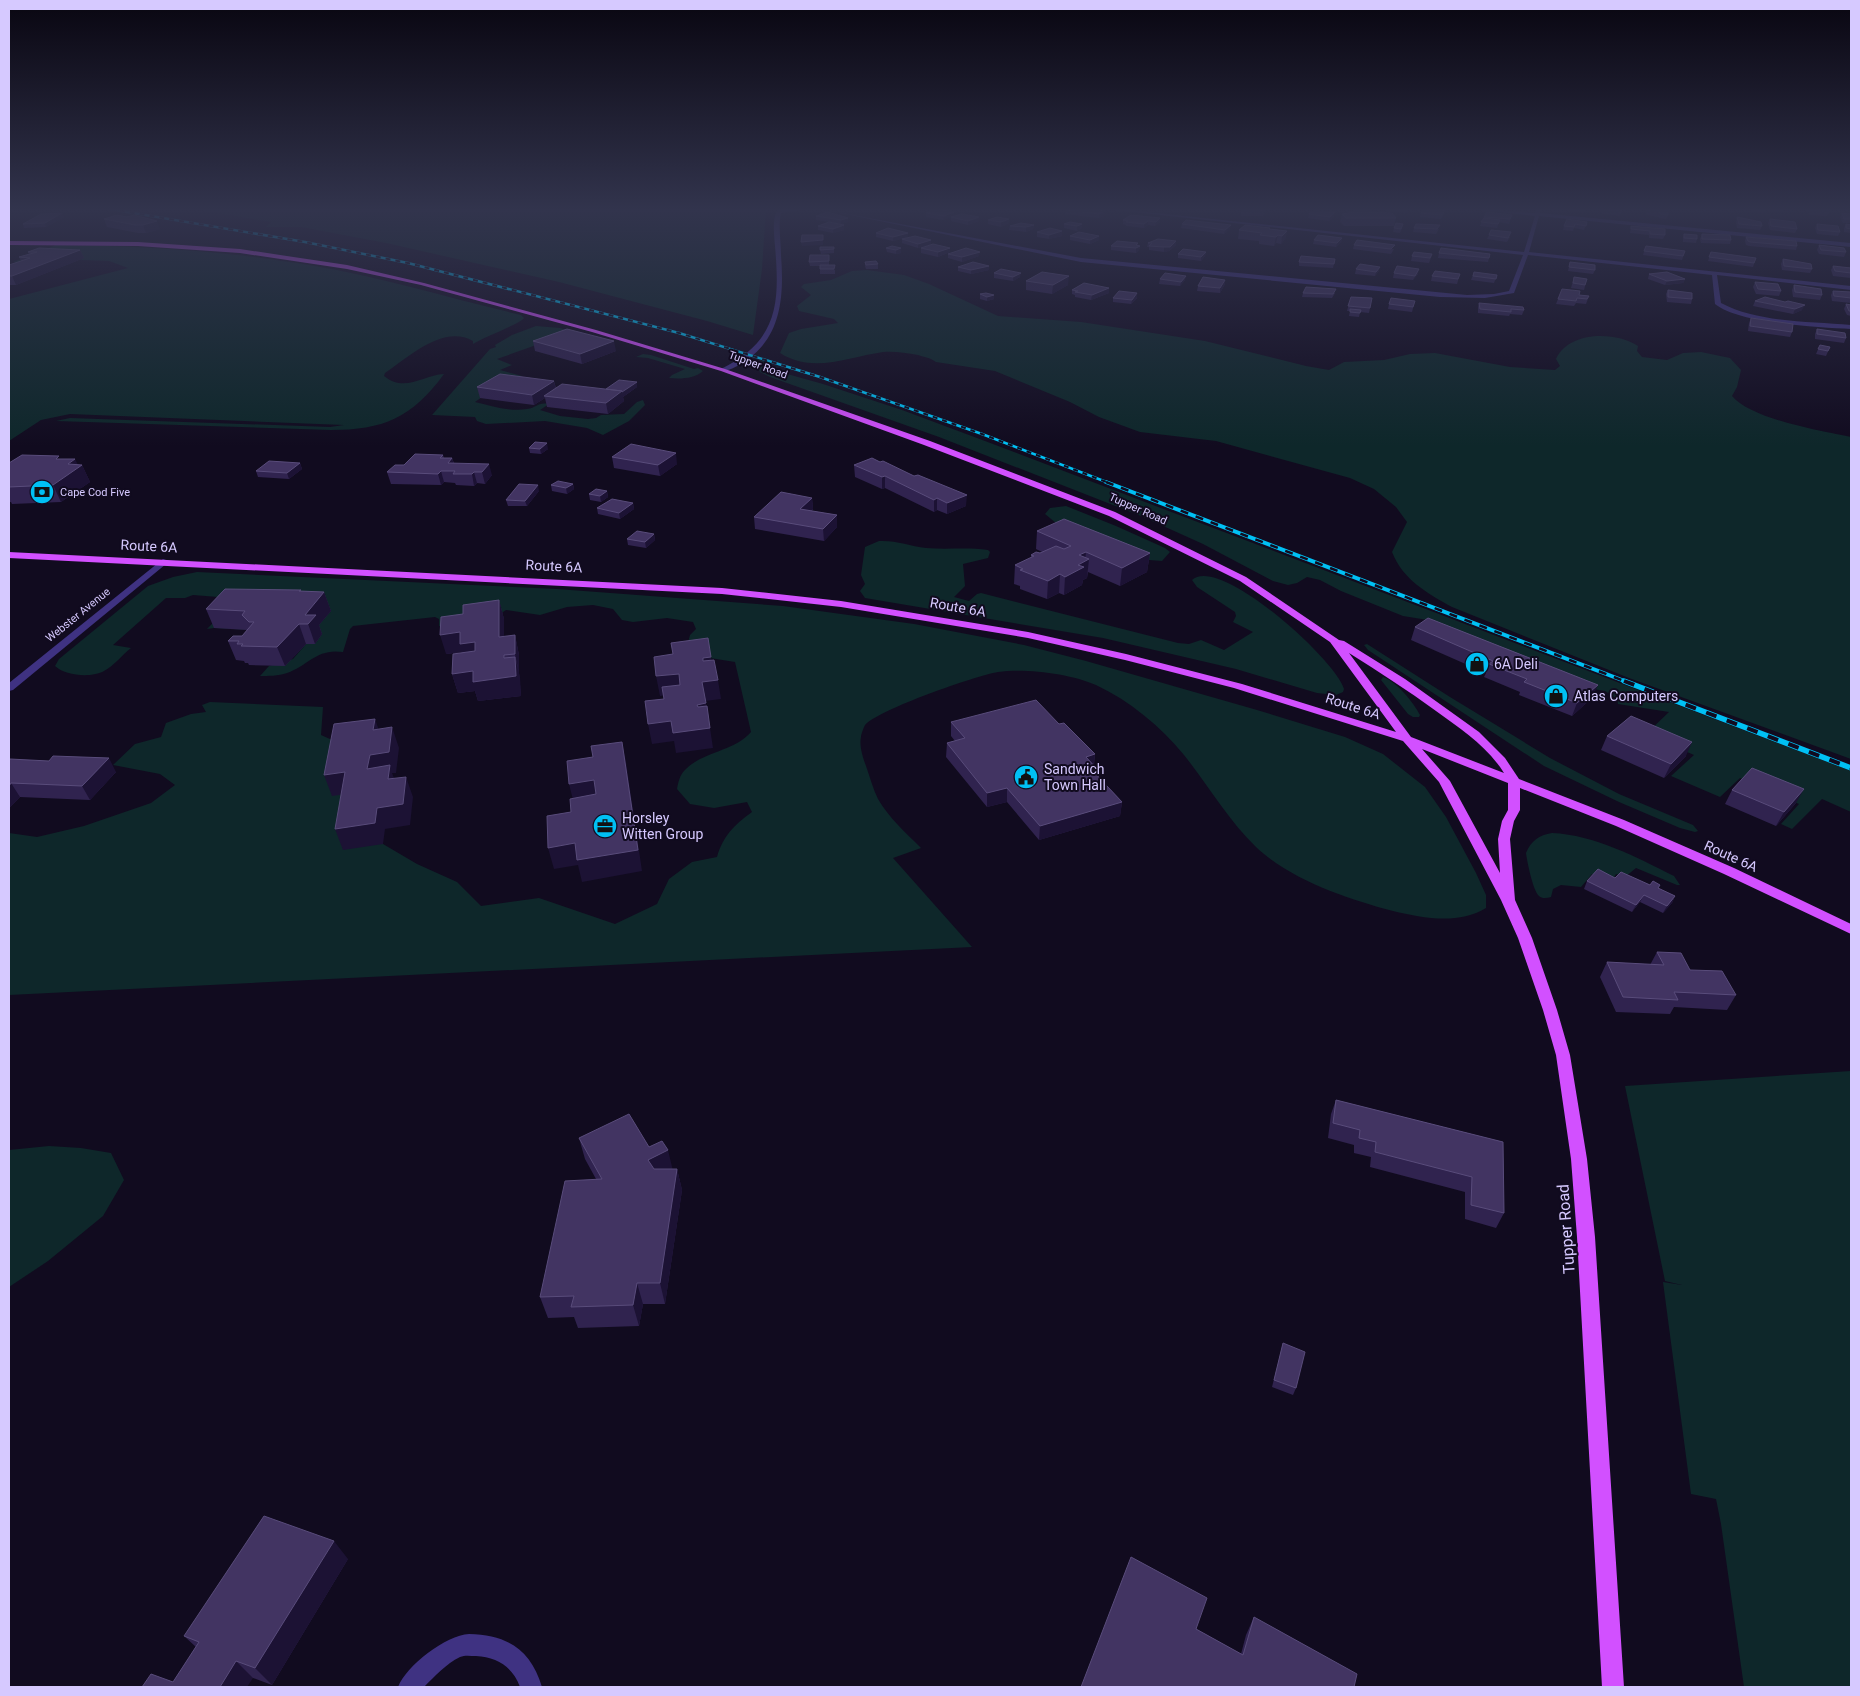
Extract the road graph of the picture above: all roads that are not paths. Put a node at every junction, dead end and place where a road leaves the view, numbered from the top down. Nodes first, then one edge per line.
1 (436, 288) edge
2 (780, 288) edge
3 (1370, 288) edge
4 (1513, 288) edge
5 (1716, 288) edge
6 (1851, 328) edge
7 (723, 370) junction
8 (9, 555) edge
9 (163, 562) junction
10 (1334, 640) junction
11 (9, 688) edge
12 (1407, 738) junction
13 (1514, 780) junction
14 (1508, 900) junction
15 (1851, 928) edge
16 (409, 1687) edge
17 (531, 1687) edge
18 (1613, 1687) edge

1 - 7 main road, Tupper Road
2 - 7 street
3 - 4 street
5 - 6 street
7 - 10 main road, Tupper Road
8 - 9 main road, Route 6A
9 - 11 street, Webster Avenue
9 - 12 main road, Route 6A
10 - 12 main road, Tupper Road
10 - 13 main road
12 - 13 main road, Route 6A
12 - 14 main road, Tupper Road
13 - 14 main road, Tupper Road
13 - 15 main road, Route 6A
14 - 18 main road, Tupper Road
16 - 17 street

